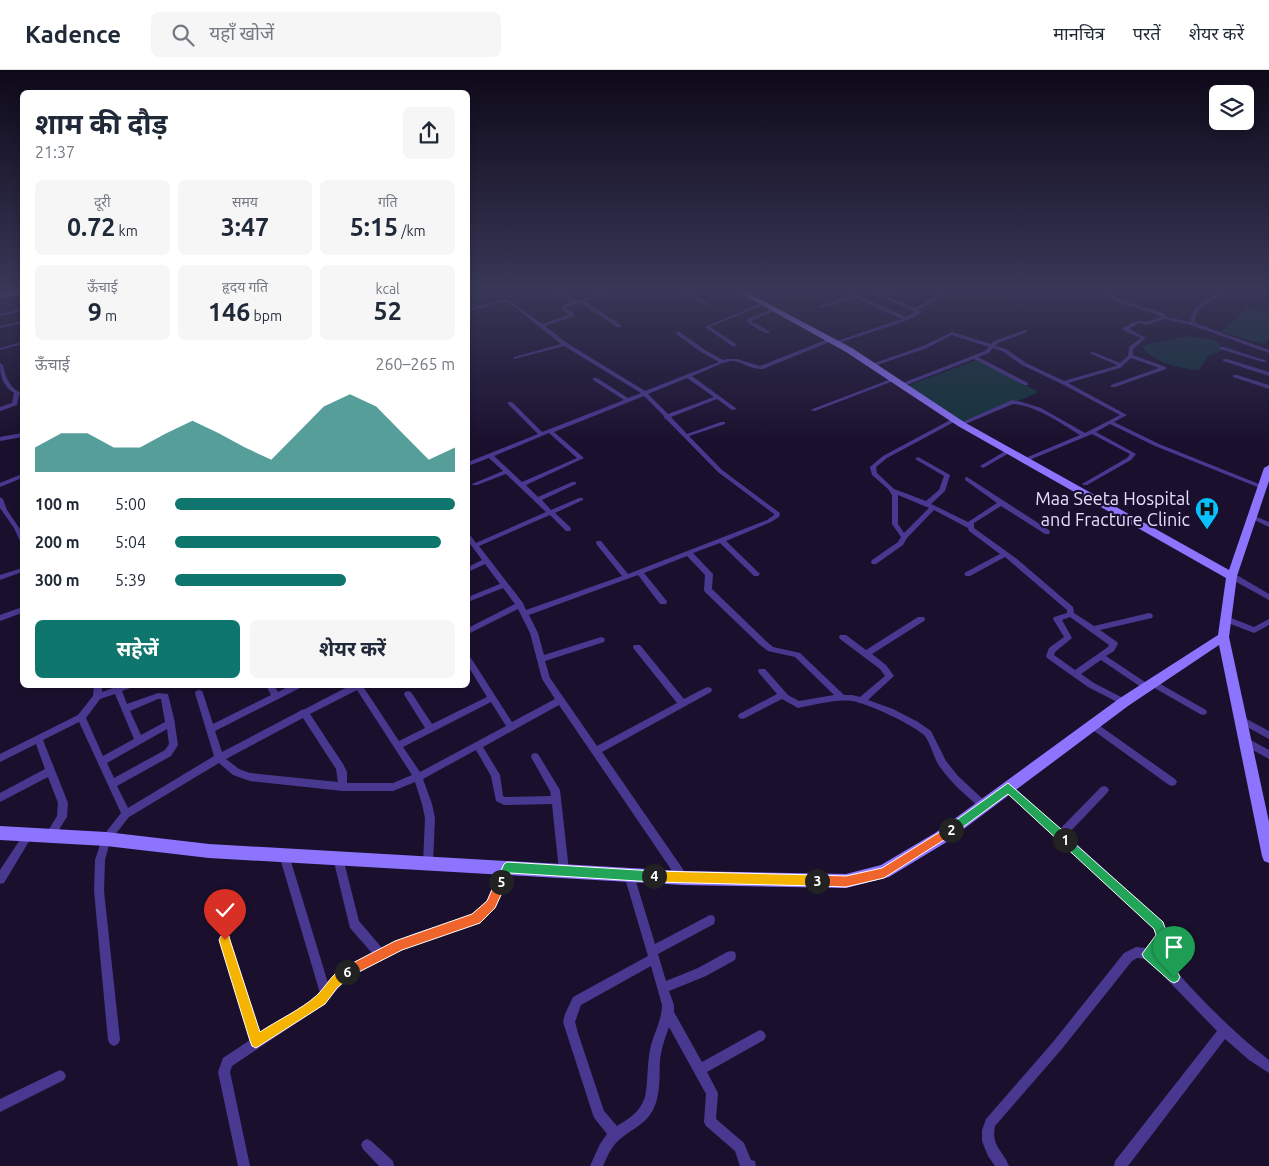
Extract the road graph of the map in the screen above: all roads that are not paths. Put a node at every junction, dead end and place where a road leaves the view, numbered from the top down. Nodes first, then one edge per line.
1 (560, 340) edge
2 (689, 340) edge
3 (727, 340) edge
4 (938, 340) edge
5 (972, 340) edge
6 (1001, 340) edge
7 (1141, 340) edge
8 (1237, 340) edge
9 (833, 341) joint
10 (20, 344) edge
11 (565, 344) junction
12 (734, 345) dead end
13 (992, 347) junction
14 (1222, 348) dead end
15 (0, 349) edge
16 (1269, 352) edge
17 (1091, 354) dead end
18 (1130, 356) junction
19 (974, 357) junction
20 (516, 358) dead end
21 (1225, 360) dead end
22 (723, 362) junction
23 (1265, 362) junction
24 (872, 365) junction
25 (1121, 365) junction
26 (0, 366) edge
27 (1249, 368) junction
28 (1269, 374) edge
29 (688, 376) junction
30 (1235, 376) dead end
31 (1, 378) edge
32 (595, 379) dead end
33 (893, 380) junction
34 (1064, 383) junction
35 (1026, 384) dead end
36 (902, 385) junction
37 (1113, 386) dead end
38 (1269, 387) edge
39 (644, 393) junction
40 (19, 394) edge
41 (718, 397) junction
42 (628, 400) junction
43 (510, 403) dead end
44 (0, 409) edge
45 (734, 409) dead end
46 (813, 410) dead end
47 (666, 417) junction
48 (723, 422) dead end
49 (958, 422) junction
50 (1110, 422) junction
51 (550, 431) junction
52 (1092, 432) junction
53 (542, 434) junction
54 (20, 435) edge
55 (1085, 435) junction
56 (685, 436) junction
57 (0, 439) edge
58 (1009, 451) junction
59 (490, 455) junction
60 (918, 459) dead end
61 (1025, 460) junction
62 (470, 463) edge
63 (983, 466) dead end
64 (1269, 468) edge
65 (507, 471) junction
66 (20, 477) edge
67 (967, 479) dead end
68 (1, 483) edge
69 (574, 483) dead end
70 (475, 484) dead end
71 (1086, 484) dead end
72 (521, 485) junction
73 (1262, 487) junction
74 (893, 491) junction
75 (581, 499) dead end
76 (537, 500) junction
77 (1000, 503) junction
78 (0, 504) edge
79 (927, 504) junction
80 (934, 507) junction
81 (550, 512) junction
82 (1252, 517) junction
83 (1269, 525) edge
84 (970, 526) junction
85 (568, 529) dead end
86 (1048, 532) dead end
87 (20, 533) edge
88 (904, 537) junction
89 (470, 540) edge
90 (722, 540) junction
91 (599, 543) dead end
92 (474, 546) junction
93 (689, 552) junction
94 (1005, 554) junction
95 (486, 561) junction
96 (874, 562) dead end
97 (470, 569) edge
98 (20, 571) edge
99 (640, 572) junction
100 (756, 574) dead end
101 (968, 574) dead end
102 (1232, 576) junction
103 (627, 577) junction
104 (0, 578) edge
105 (504, 585) junction
106 (1269, 597) edge
107 (470, 599) edge
108 (663, 602) dead end
109 (520, 605) junction
110 (20, 611) edge
111 (524, 614) junction
112 (1071, 614) junction
113 (1149, 616) dead end
114 (0, 618) edge
115 (921, 619) dead end
116 (1226, 619) junction
117 (1269, 622) edge
118 (470, 630) edge
119 (1094, 630) junction
120 (1223, 637) junction
121 (843, 638) dead end
122 (602, 640) dead end
123 (636, 647) dead end
124 (866, 654) junction
125 (1100, 656) junction
126 (541, 659) junction
127 (470, 665) edge
128 (762, 672) dead end
129 (1075, 674) junction
130 (1149, 685) junction
131 (98, 688) edge
132 (122, 688) edge
133 (272, 688) edge
134 (293, 688) edge
135 (352, 688) edge
136 (360, 688) edge
137 (117, 690) junction
138 (708, 690) dead end
139 (199, 693) dead end
140 (408, 694) dead end
141 (782, 694) junction
142 (276, 696) junction
143 (97, 697) junction
144 (492, 698) junction
145 (842, 698) junction
146 (561, 700) junction
147 (863, 700) junction
148 (1124, 702) junction
149 (683, 704) junction
150 (125, 709) junction
151 (304, 712) junction
152 (1203, 712) dead end
153 (742, 716) dead end
154 (81, 717) junction
155 (1241, 720) junction
156 (171, 724) junction
157 (1093, 724) junction
158 (511, 727) junction
159 (210, 729) junction
160 (430, 729) junction
161 (1269, 735) edge
162 (38, 739) junction
163 (139, 741) junction
164 (1245, 741) junction
165 (477, 745) junction
166 (397, 746) junction
167 (596, 751) junction
168 (1269, 755) edge
169 (535, 757) dead end
170 (0, 758) edge
171 (219, 758) junction
172 (102, 761) junction
173 (50, 771) junction
174 (418, 777) junction
175 (1172, 782) dead end
176 (112, 784) junction
177 (343, 787) junction
178 (1008, 788) junction
179 (1104, 790) dead end
180 (0, 798) edge
181 (557, 800) junction
182 (1263, 802) edge
183 (984, 806) junction
184 (126, 814) junction
185 (0, 833) edge
186 (28, 835) junction
187 (50, 836) junction
188 (1060, 836) junction
189 (106, 840) junction
190 (284, 855) junction
191 (1269, 856) edge
192 (338, 858) junction
193 (428, 863) junction
194 (507, 868) junction
195 (564, 871) junction
196 (629, 875) junction
197 (684, 878) junction
198 (0, 879) edge
199 (710, 920) dead end
200 (225, 940) dead end
201 (1148, 954) junction
202 (380, 955) junction
203 (653, 955) junction
204 (731, 956) dead end
205 (663, 988) junction
206 (326, 994) junction
207 (668, 1013) junction
208 (1225, 1030) junction
209 (760, 1036) dead end
210 (114, 1040) dead end
211 (256, 1041) junction
212 (1269, 1067) edge
213 (700, 1070) junction
214 (60, 1076) dead end
215 (0, 1106) edge
216 (616, 1134) junction
217 (367, 1145) dead end
218 (244, 1166) edge
219 (388, 1166) edge
220 (596, 1166) edge
221 (750, 1166) edge
222 (1003, 1166) edge
223 (1120, 1166) edge

1 - 11 street
2 - 22 street
3 - 12 street
4 - 24 street
5 - 13 street
6 - 13 street
7 - 18 street
8 - 16 street
9 - 22 street
9 - 24 street
10 - 15 street
11 - 20 street
11 - 39 street
13 - 19 street
13 - 34 street
14 - 23 street
16 - 23 street
17 - 25 street
18 - 25 street
18 - 37 street
19 - 35 street
19 - 36 street
21 - 27 street
22 - 29 street
23 - 27 street
24 - 33 street
25 - 34 street
26 - 31 street
27 - 28 street
29 - 39 street
29 - 41 street
30 - 38 street
31 - 40 street
32 - 42 street
33 - 36 street
33 - 46 street
34 - 50 street
36 - 49 street
39 - 42 street
39 - 47 street
40 - 44 street
41 - 45 street
41 - 47 street
42 - 51 street
43 - 53 street
47 - 56 street
48 - 56 street
49 - 55 street
49 - 58 street
49 - 74 street
50 - 52 street
50 - 73 street
51 - 53 street
51 - 72 street
52 - 55 street
52 - 71 street
53 - 59 street
54 - 57 street
55 - 61 street
56 - 90 street
58 - 61 street
58 - 63 street
59 - 62 street
59 - 65 street
60 - 79 street
61 - 102 street
64 - 73 street
65 - 70 street
65 - 72 street
66 - 68 street
67 - 77 street
69 - 76 street
72 - 76 street
73 - 82 street
74 - 79 street
74 - 88 street
75 - 81 street
76 - 81 street
77 - 84 street
77 - 86 street
78 - 87 street
79 - 80 street
80 - 84 street
80 - 88 street
81 - 85 street
81 - 92 street
82 - 83 street
82 - 102 street
84 - 94 street
88 - 96 street
89 - 92 street
90 - 93 street
90 - 100 street
91 - 103 street
92 - 95 street
93 - 99 street
93 - 145 street
94 - 101 street
94 - 112 street
95 - 97 street
95 - 105 street
98 - 104 street
99 - 103 street
99 - 108 street
102 - 106 street
102 - 116 street
103 - 111 street
105 - 107 street
105 - 109 street
109 - 111 street
109 - 118 street
110 - 114 street
111 - 126 street
112 - 119 street
112 - 129 street
113 - 119 street
115 - 124 street
116 - 117 street
116 - 120 street
119 - 125 street
120 - 130 street
120 - 155 street
121 - 124 street
122 - 126 street
123 - 149 street
124 - 147 street
125 - 129 street
125 - 130 street
126 - 146 street
127 - 144 street
128 - 141 street
129 - 148 street
130 - 148 street
130 - 152 street
131 - 143 street
132 - 137 street
133 - 142 street
134 - 142 street
135 - 151 street
136 - 166 street
137 - 143 street
137 - 150 street
138 - 149 street
139 - 159 street
140 - 160 street
141 - 145 street
141 - 153 street
142 - 159 street
143 - 154 street
144 - 158 street
144 - 160 street
145 - 147 street
146 - 158 street
146 - 167 street
147 - 183 street
148 - 157 street
149 - 167 street
150 - 156 street
150 - 163 street
151 - 171 street
151 - 177 street
154 - 162 street
154 - 172 street
155 - 161 street
155 - 164 street
156 - 163 street
156 - 176 street
157 - 175 street
157 - 178 street
158 - 165 street
159 - 171 street
160 - 166 street
162 - 170 street
162 - 173 street
163 - 172 street
164 - 168 street
164 - 182 street
165 - 174 street
165 - 181 street
166 - 174 street
167 - 197 street
169 - 181 street
171 - 177 street
171 - 184 street
172 - 176 street
173 - 180 street
173 - 187 street
174 - 177 street
174 - 193 street
176 - 184 street
178 - 183 street
178 - 188 street
179 - 188 street
181 - 195 street
182 - 191 street
183 - 197 street
184 - 189 street
185 - 186 street
186 - 187 street
186 - 198 street
187 - 189 street
188 - 201 street
189 - 190 street
189 - 210 street
190 - 192 street
190 - 206 street
192 - 193 street
192 - 202 street
193 - 194 street
194 - 195 street
194 - 202 street
195 - 196 street
196 - 197 street
196 - 203 street
199 - 203 street
200 - 211 street
201 - 208 street
201 - 222 street
202 - 206 street
203 - 205 street
203 - 216 street
204 - 205 street
205 - 207 street
206 - 211 street
207 - 213 street
207 - 216 street
208 - 212 street
208 - 223 street
209 - 213 street
211 - 218 street
213 - 221 street
214 - 215 street
216 - 220 street
217 - 219 street

